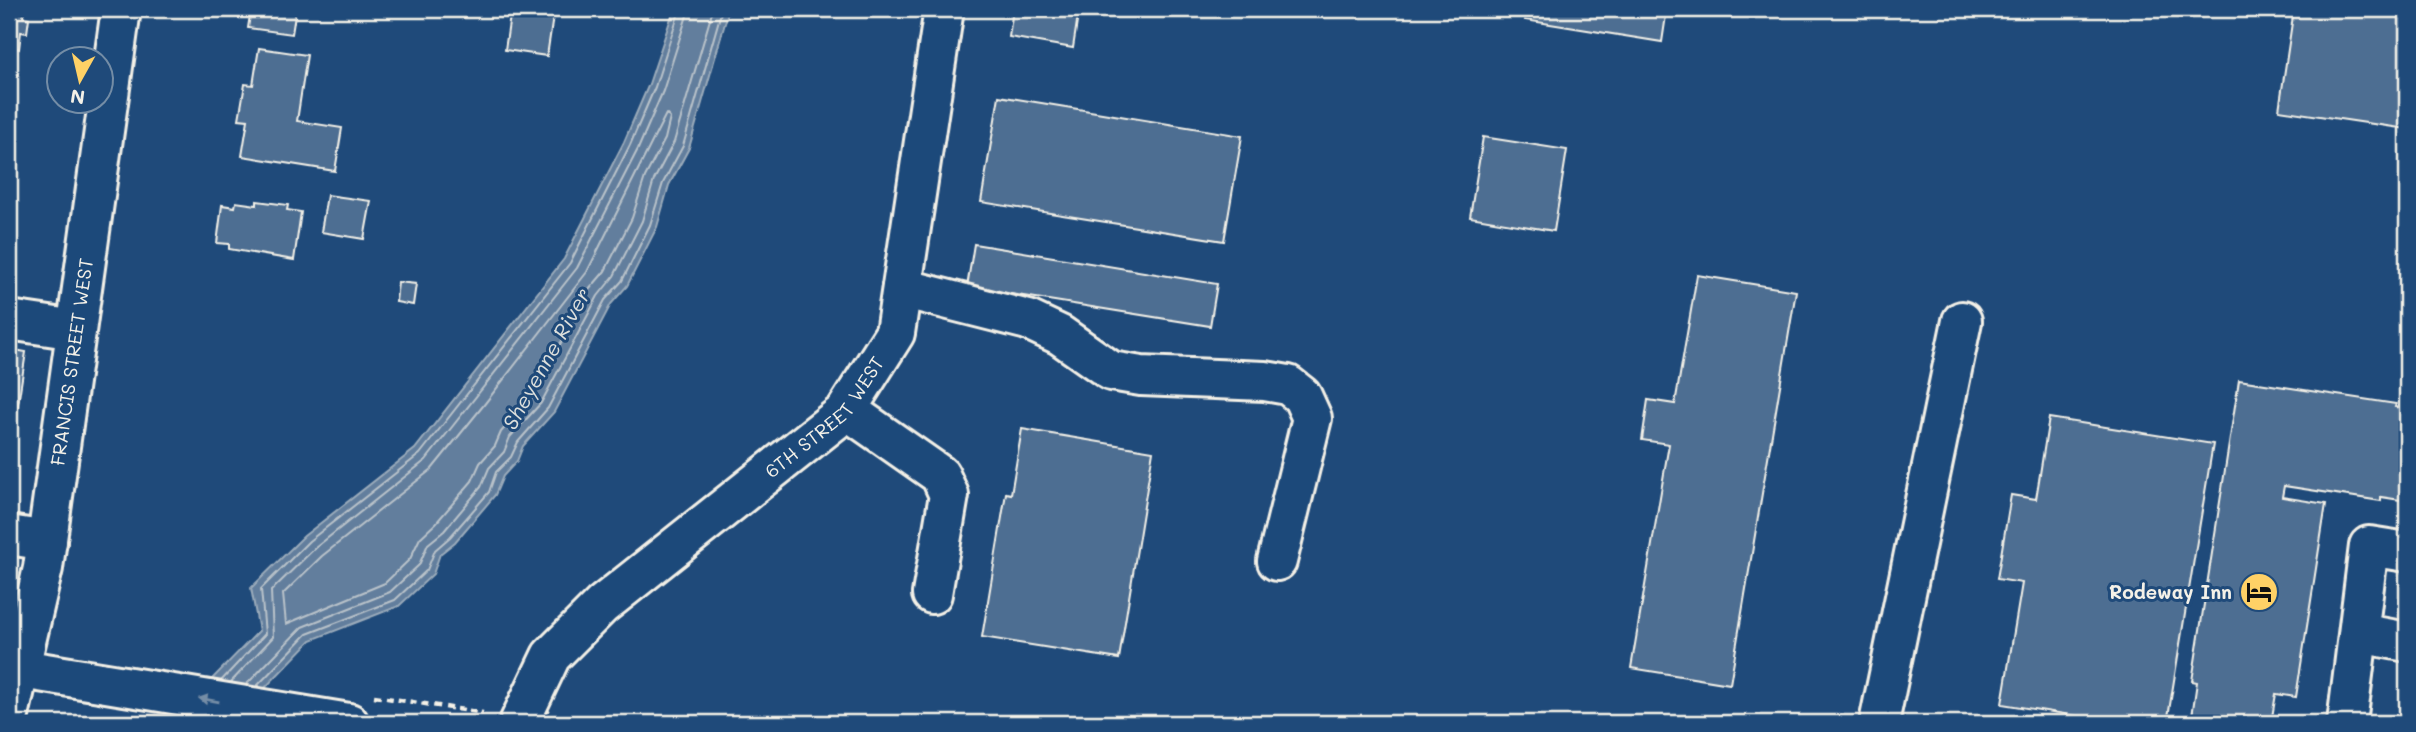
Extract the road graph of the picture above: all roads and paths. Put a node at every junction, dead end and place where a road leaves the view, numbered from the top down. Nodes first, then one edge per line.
1 (121, 9) edge
2 (944, 9) edge
3 (902, 288) junction
4 (9, 320) edge
5 (1962, 321) dead end
6 (76, 330) junction
7 (847, 410) junction
8 (9, 535) edge
9 (47, 541) junction
10 (2407, 552) edge
11 (1277, 561) dead end
12 (932, 594) dead end
13 (2359, 633) junction
14 (2407, 642) edge
15 (14, 668) edge
16 (9, 715) edge
17 (349, 723) edge
18 (519, 723) edge
19 (1878, 723) edge
20 (2347, 723) edge

1 - 6 street, FRANCIS STREET WEST
2 - 3 street, 6TH STREET WEST
3 - 7 street, 6TH STREET WEST
3 - 11 street
4 - 6 street
5 - 19 street
6 - 9 street, FRANCIS STREET WEST
7 - 12 street
7 - 18 street, 6TH STREET WEST
8 - 9 street
9 - 15 street, FRANCIS STREET WEST
10 - 13 street
13 - 14 street
13 - 20 street
15 - 16 street, FRANCIS STREET WEST
17 -> 15 street

